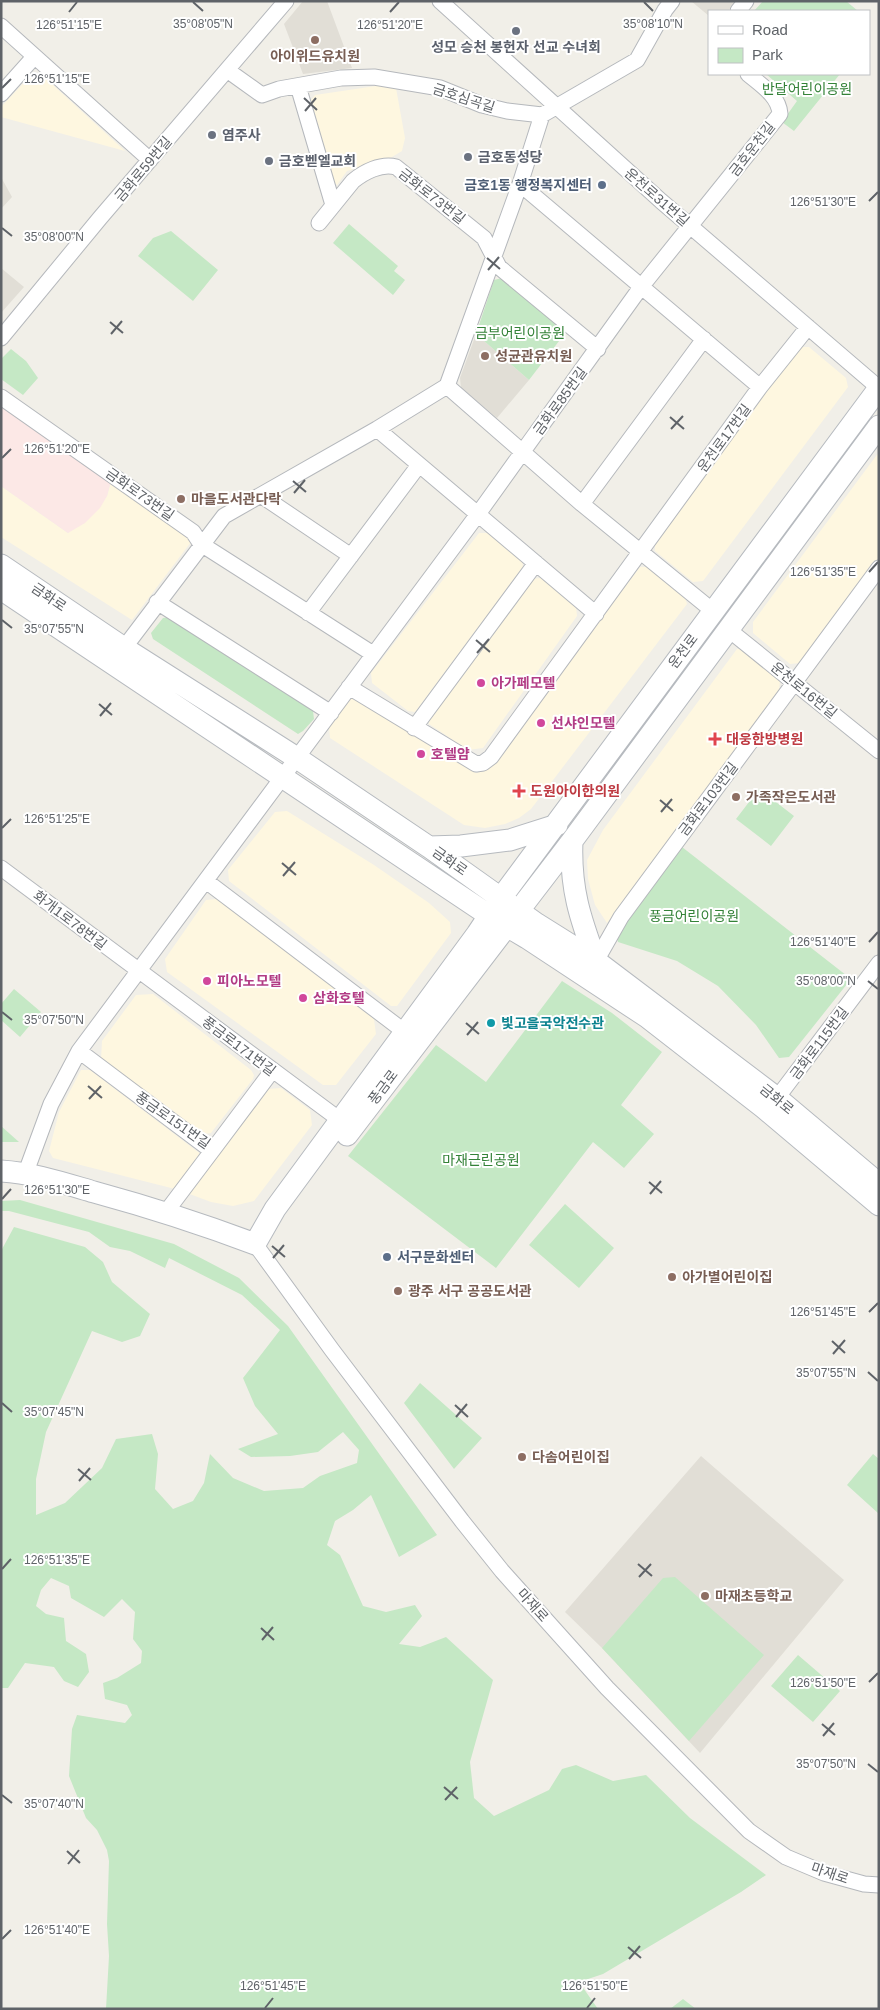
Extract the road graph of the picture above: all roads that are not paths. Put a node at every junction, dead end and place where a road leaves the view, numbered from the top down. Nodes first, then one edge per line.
1 (286, 1) edge
2 (440, 1) edge
3 (672, 1) edge
4 (1, 26) edge
5 (34, 57) junction
6 (227, 70) junction
7 (749, 75) edge
8 (298, 86) junction
9 (1, 94) edge
10 (555, 107) junction
11 (542, 115) junction
12 (150, 160) junction
13 (520, 184) junction
14 (333, 205) junction
15 (319, 223) dead end
16 (690, 226) junction
17 (494, 256) junction
18 (641, 287) junction
19 (808, 327) junction
20 (1, 338) edge
21 (704, 339) junction
22 (598, 349) junction
23 (447, 386) junction
24 (760, 387) junction
25 (879, 388) edge
26 (1, 397) edge
27 (879, 426) edge
28 (377, 429) junction
29 (522, 452) junction
30 (419, 465) junction
31 (262, 496) junction
32 (582, 504) junction
33 (478, 514) junction
34 (201, 544) junction
35 (642, 552) junction
36 (351, 556) junction
37 (536, 563) junction
38 (1, 565) edge
39 (879, 568) edge
40 (1, 589) edge
41 (157, 602) junction
42 (713, 610) junction
43 (308, 613) junction
44 (596, 614) junction
45 (729, 630) junction
46 (124, 648) junction
47 (373, 654) junction
48 (794, 682) junction
49 (349, 687) junction
50 (331, 713) junction
51 (414, 728) junction
52 (879, 751) edge
53 (297, 758) junction
54 (284, 778) junction
55 (556, 825) junction
56 (572, 841) junction
57 (429, 847) junction
58 (1, 868) edge
59 (206, 881) junction
60 (504, 912) junction
61 (596, 961) junction
62 (879, 963) edge
63 (139, 971) junction
64 (405, 1032) junction
65 (79, 1051) junction
66 (272, 1071) junction
67 (777, 1098) junction
68 (340, 1120) junction
69 (212, 1151) junction
70 (1, 1171) edge
71 (26, 1172) junction
72 (879, 1184) edge
73 (879, 1205) edge
74 (166, 1212) junction
75 (255, 1244) junction
76 (879, 1885) edge

1 - 6 street, 금화로59번길
2 - 10 street, 운천로31번길
3 - 10 street
4 - 5 street
5 - 9 street
5 - 12 street
6 - 8 street, 금호심곡길
6 - 12 street, 금화로59번길
7 - 16 street, 금호운천길
8 - 11 street, 금호심곡길
8 - 14 street
10 - 11 street
10 - 16 street, 운천로31번길
11 - 13 street
12 - 20 street, 금화로59번길
13 - 17 street
13 - 18 street
14 - 15 street, 금화로73번길
14 - 17 street, 금화로73번길
16 - 18 street, 금화로85번길
16 - 19 street, 운천로31번길
17 - 22 street, 금화로73번길
17 - 23 street
18 - 21 street
18 - 22 street, 금화로85번길
19 - 24 street, 운천로17번길
19 - 25 street, 운천로31번길
21 - 24 street
21 - 32 street
22 - 29 street, 금화로85번길
23 - 28 street
23 - 29 street
24 - 35 street, 운천로17번길
25 - 42 main road, 운천로
26 - 34 street, 금화로73번길
27 - 45 main road, 운천로
28 - 30 street
28 - 31 street
29 - 32 street
29 - 33 street, 금화로85번길
30 - 33 street
30 - 36 street
31 - 34 street
31 - 36 street
32 - 35 street
33 - 37 street
33 - 47 street, 금화로85번길
34 - 41 street
34 - 43 street, 금화로73번길
35 - 42 street
35 - 44 street
36 - 43 street
37 - 44 street
37 - 51 street
38 - 46 main road, 금화로
39 - 48 street, 금화로103번길
40 - 54 main road, 금화로
41 - 46 street
41 - 50 street
42 - 55 main road, 운천로
43 - 47 street, 금화로73번길
44 - 51 street
45 - 48 street, 운천로16번길
45 - 56 main road, 운천로
46 - 53 main road, 금화로
47 - 49 street, 금화로85번길
48 - 52 street, 운천로16번길
48 - 61 street, 금화로103번길
49 - 50 street, 금화로85번길
49 - 51 street
50 - 53 street, 금화로85번길
53 - 54 street
53 - 57 main road, 금화로
54 - 59 street
54 - 60 main road, 금화로
55 - 57 main road
55 - 60 main road, 운천로
56 - 60 main road, 운천로
56 - 61 main road
57 - 60 main road, 금화로
58 - 63 street, 화개1로78번길
59 - 63 street
59 - 64 street
60 - 61 main road, 금화로
60 - 64 main road, 풍금로
60 - 73 main road, 금화로
60 - 75 main road, 풍금로
61 - 67 main road, 금화로
62 - 67 street, 금화로115번길
63 - 65 street
63 - 66 street, 풍금로171번길
64 - 68 main road, 풍금로
65 - 69 street, 풍금로151번길
65 - 71 street
66 - 68 street, 풍금로171번길
66 - 69 street, 풍금로151번길
67 - 72 main road, 금화로
68 - 75 main road, 풍금로
69 - 74 street
70 - 71 main road
71 - 74 main road
74 - 75 main road
75 - 76 street, 마재로

